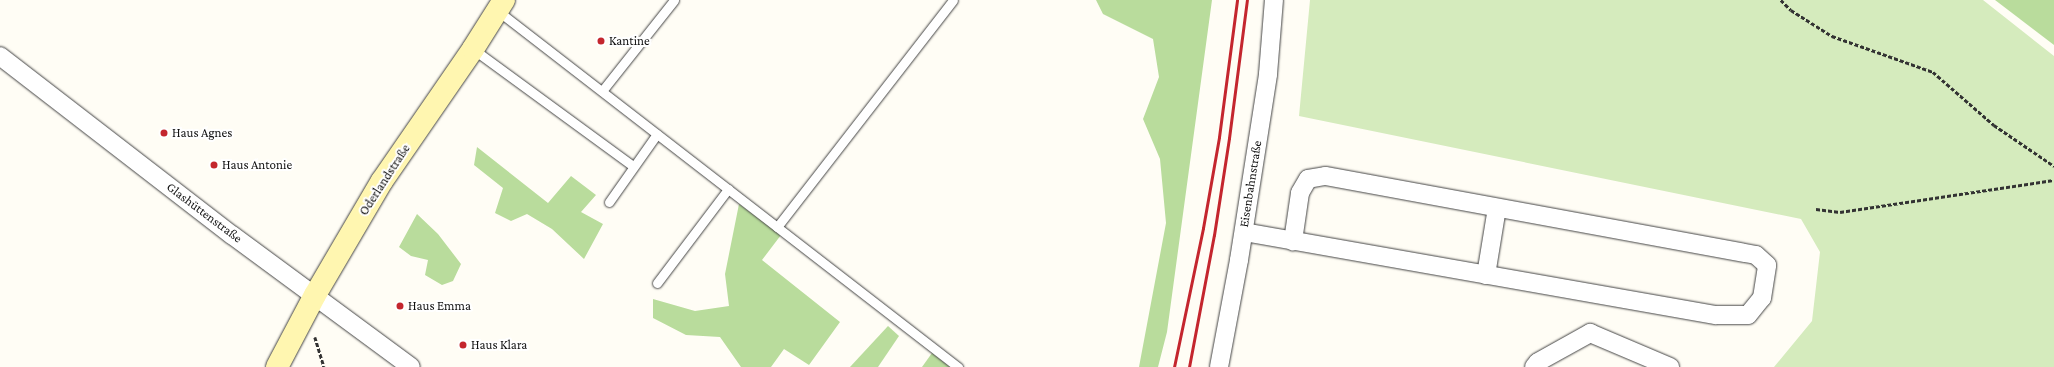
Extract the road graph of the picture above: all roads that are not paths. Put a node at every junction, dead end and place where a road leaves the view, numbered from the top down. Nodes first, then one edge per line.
1 (674, 0) edge
2 (953, 0) edge
3 (1274, 0) edge
4 (501, 5) edge
5 (473, 49) junction
6 (0, 56) edge
7 (602, 91) junction
8 (657, 134) junction
9 (633, 166) junction
10 (728, 189) junction
11 (608, 202) dead end
12 (1497, 208) junction
13 (778, 227) junction
14 (1244, 232) junction
15 (1293, 241) junction
16 (1486, 275) junction
17 (657, 283) dead end
18 (315, 295) junction
19 (277, 367) edge
20 (411, 367) edge
21 (958, 367) edge
22 (1219, 367) edge
23 (1534, 367) edge
24 (1670, 367) edge

1 - 7 lane
2 - 13 lane
3 - 14 street, Eisenbahnstraße
4 - 5 street, Oderlandstraße
4 - 7 lane
5 - 9 lane
5 - 18 street, Oderlandstraße
6 - 18 street, Glashüttenstraße
7 - 8 lane
8 - 9 lane
8 - 10 lane
9 - 11 lane
10 - 13 lane
10 - 17 lane
12 - 15 street
12 - 16 street
12 - 16 street
13 - 21 lane
14 - 15 street
14 - 22 street, Eisenbahnstraße
15 - 16 street
18 - 19 street, Oderlandstraße
18 - 20 street, Glashüttenstraße
23 - 24 street

